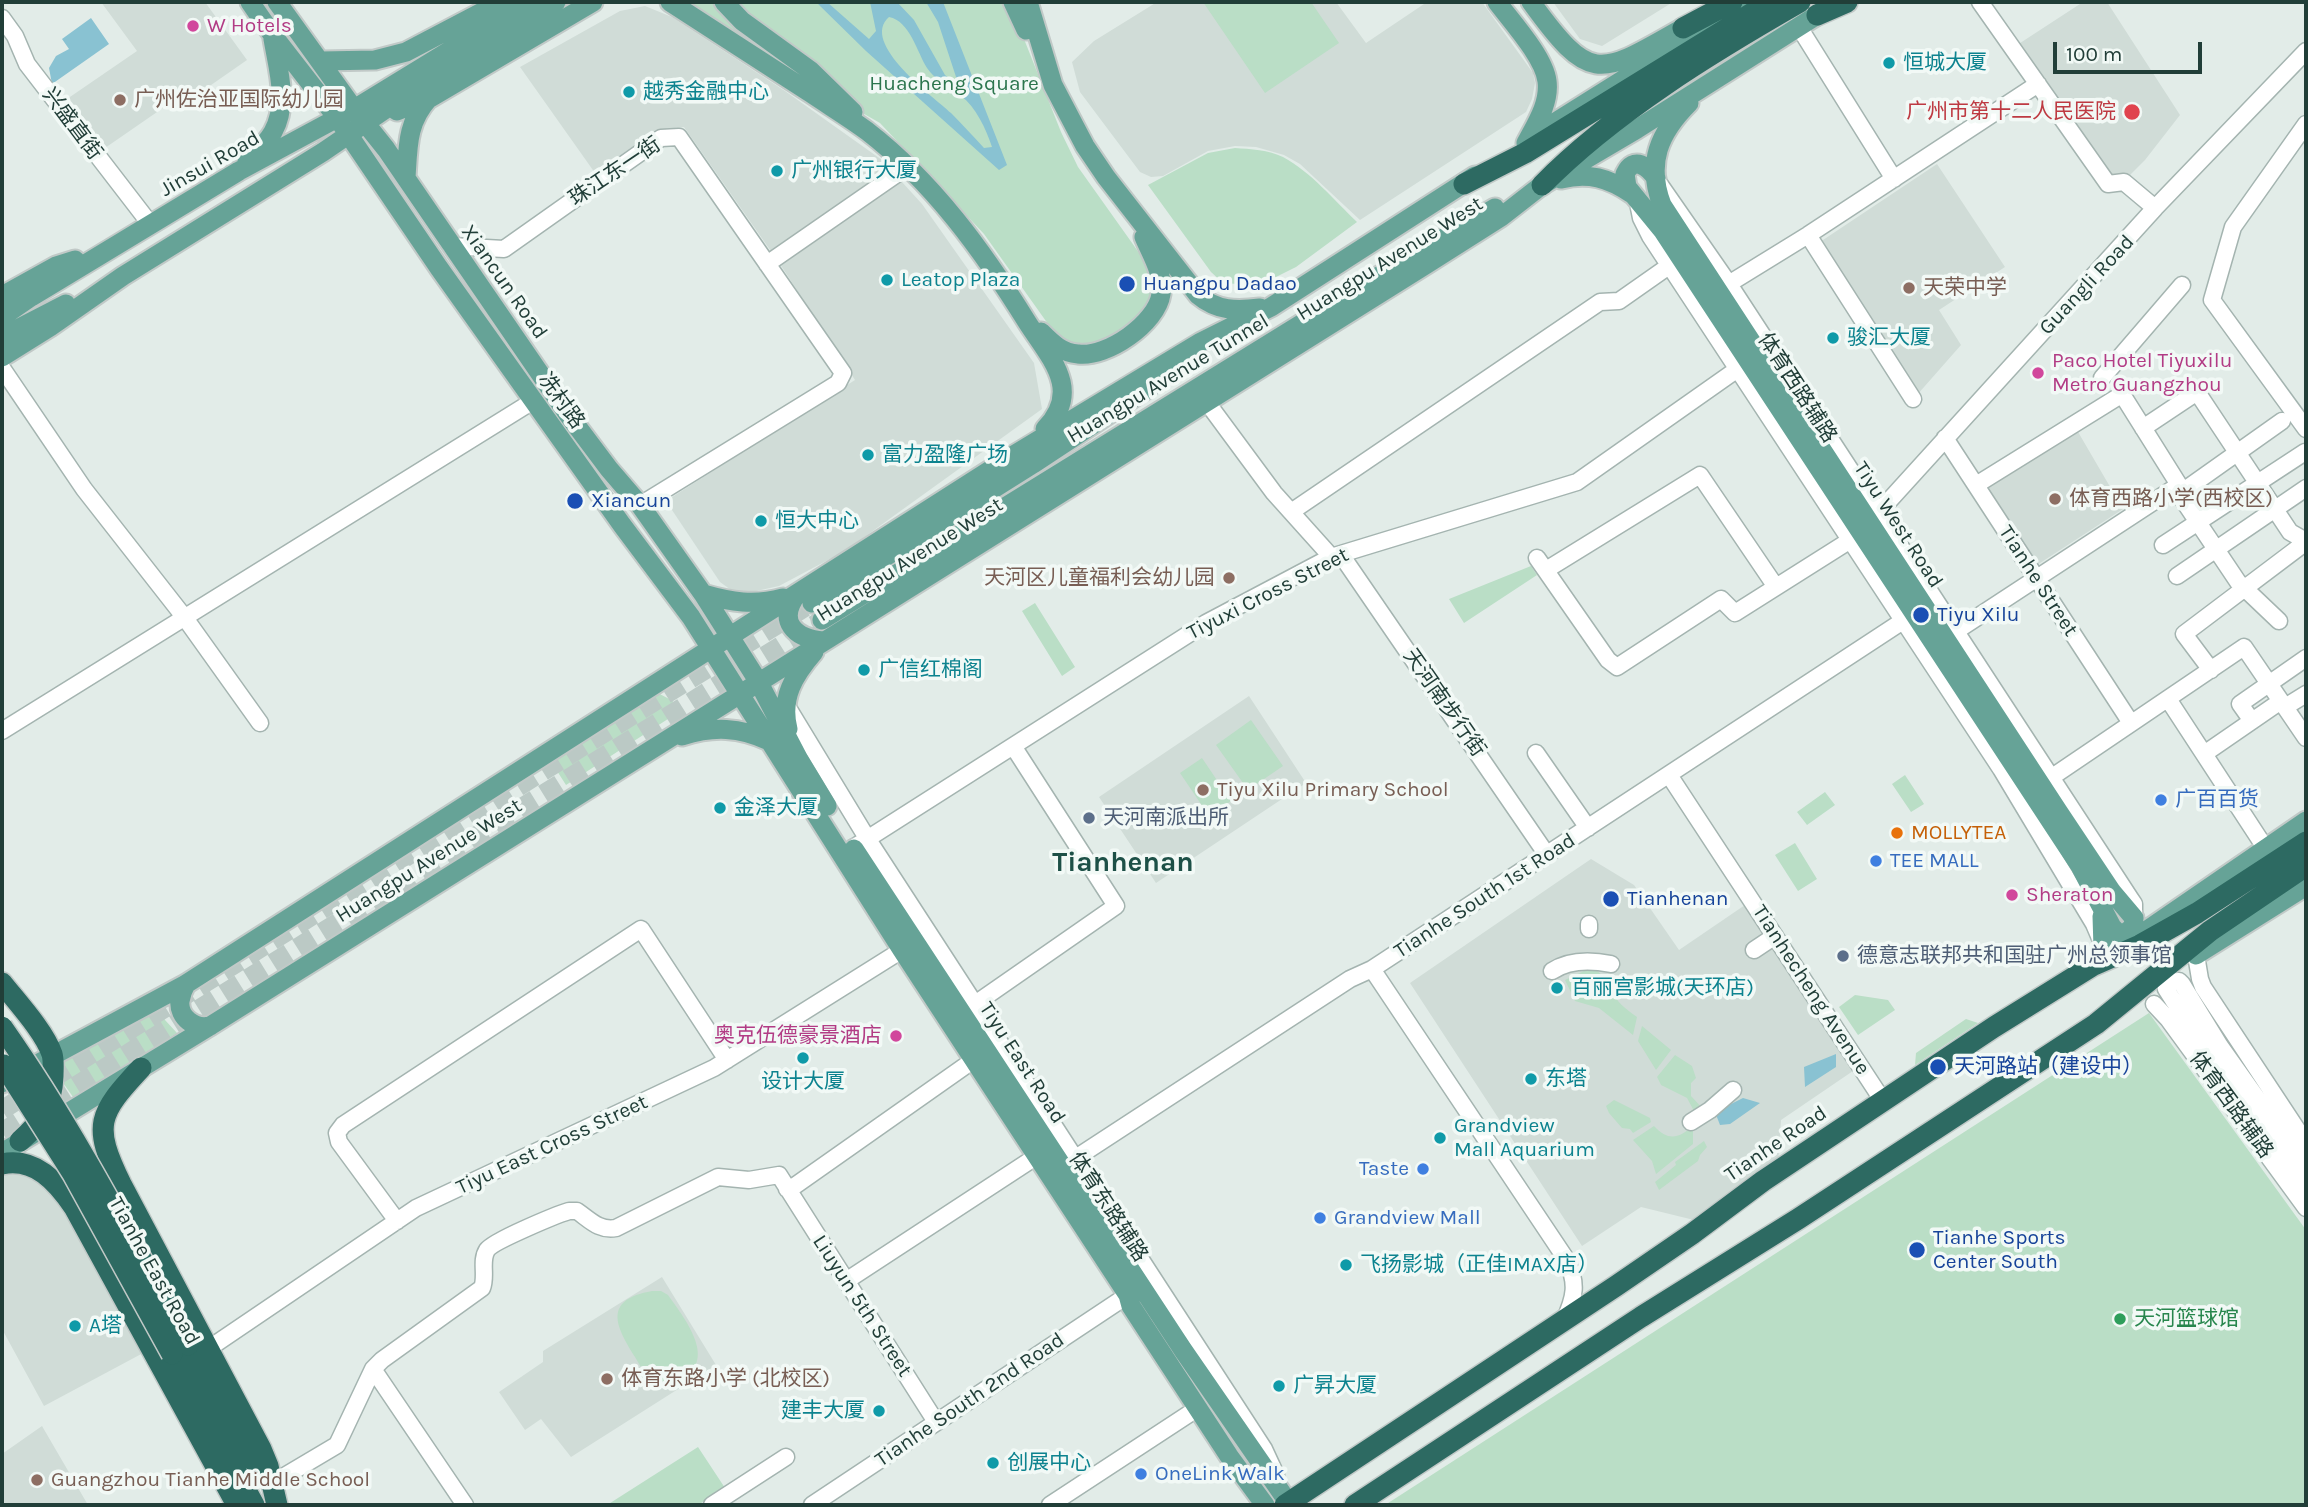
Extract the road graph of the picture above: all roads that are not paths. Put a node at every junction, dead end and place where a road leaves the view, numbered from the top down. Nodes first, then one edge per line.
1 (250, 2) edge
2 (278, 2) edge
3 (501, 2) edge
4 (529, 2) edge
5 (556, 2) edge
6 (593, 2) edge
7 (724, 2) edge
8 (1013, 2) edge
9 (1028, 2) edge
10 (1497, 2) edge
11 (1531, 2) edge
12 (1722, 2) edge
13 (1731, 2) edge
14 (1747, 2) edge
15 (1838, 2) edge
16 (1847, 2) edge
17 (1980, 2) edge
18 (671, 3) edge
19 (1789, 10) edge
20 (1817, 15) junction
21 (2, 18) edge
22 (1683, 28) junction
23 (272, 34) junction
24 (1558, 38) junction
25 (2306, 52) edge
26 (1534, 54) junction
27 (321, 61) junction
28 (1709, 83) junction
29 (2038, 84) junction
30 (1053, 85) junction
31 (430, 97) junction
32 (352, 121) junction
33 (2306, 124) edge
34 (1526, 143) junction
35 (907, 166) junction
36 (239, 171) junction
37 (406, 178) junction
38 (1656, 178) junction
39 (1894, 179) junction
40 (1464, 184) junction
41 (1542, 185) junction
42 (1637, 197) junction
43 (2155, 208) junction
44 (1132, 210) junction
45 (150, 225) junction
46 (1808, 235) junction
47 (451, 246) junction
48 (107, 251) junction
49 (1675, 261) junction
50 (767, 264) junction
51 (123, 276) junction
52 (2182, 285) dead end
53 (1723, 288) junction
54 (2, 296) edge
55 (1271, 306) junction
56 (1019, 308) junction
57 (2, 317) edge
58 (2, 337) edge
59 (2, 357) edge
60 (1744, 365) junction
61 (2, 368) edge
62 (2102, 378) dead end
63 (1913, 399) dead end
64 (533, 401) junction
65 (1206, 401) junction
66 (2282, 421) dead end
67 (2143, 428) junction
68 (2306, 429) edge
69 (1945, 438) junction
70 (2305, 452) edge
71 (1009, 458) junction
72 (1976, 485) junction
73 (2306, 488) edge
74 (640, 505) junction
75 (1291, 512) junction
76 (1864, 525) junction
77 (2306, 542) edge
78 (2163, 545) dead end
79 (1327, 552) dead end
80 (1344, 559) dead end
81 (2177, 576) dead end
82 (2037, 577) junction
83 (1776, 587) junction
84 (703, 594) junction
85 (811, 606) junction
86 (1910, 617) junction
87 (186, 618) junction
88 (2279, 621) dead end
89 (1950, 635) junction
90 (729, 637) junction
91 (823, 641) junction
92 (711, 648) junction
93 (2306, 658) edge
94 (2211, 670) junction
95 (758, 681) junction
96 (2269, 684) junction
97 (739, 693) junction
98 (2306, 694) edge
99 (2168, 699) junction
100 (785, 703) junction
101 (2283, 704) junction
102 (2252, 721) junction
103 (260, 723) dead end
104 (2131, 723) junction
105 (2, 731) edge
106 (2306, 738) edge
107 (769, 741) junction
108 (655, 746) junction
109 (1013, 746) junction
110 (1536, 753) dead end
111 (2204, 754) junction
112 (798, 758) junction
113 (1669, 775) junction
114 (2052, 777) junction
115 (2306, 821) edge
116 (1588, 828) junction
117 (2306, 842) edge
118 (860, 843) junction
119 (1543, 849) dead end
120 (2266, 849) junction
121 (2061, 852) junction
122 (2306, 866) edge
123 (2306, 886) edge
124 (2105, 895) junction
125 (2178, 908) junction
126 (2134, 911) junction
127 (2210, 931) junction
128 (1775, 936) junction
129 (902, 950) junction
130 (1754, 950) dead end
131 (2196, 955) junction
132 (1612, 964) dead end
133 (2092, 966) junction
134 (1372, 970) junction
135 (1552, 971) dead end
136 (2153, 976) junction
137 (2, 983) edge
138 (186, 984) junction
139 (975, 1004) junction
140 (2121, 1004) junction
141 (2154, 1004) junction
142 (2194, 1018) junction
143 (210, 1026) junction
144 (2, 1027) edge
145 (52, 1055) junction
146 (975, 1059) junction
147 (727, 1060) junction
148 (2, 1068) edge
149 (141, 1068) junction
150 (1733, 1090) dead end
151 (1883, 1101) junction
152 (1691, 1122) dead end
153 (20, 1141) junction
154 (2306, 1143) edge
155 (2, 1153) edge
156 (1037, 1156) junction
157 (2, 1164) edge
158 (1072, 1167) junction
159 (2306, 1167) edge
160 (113, 1168) junction
161 (2306, 1185) edge
162 (787, 1189) junction
163 (66, 1195) junction
164 (2306, 1208) edge
165 (397, 1222) junction
166 (846, 1281) junction
167 (1130, 1301) junction
168 (1564, 1321) junction
169 (189, 1349) junction
170 (373, 1369) junction
171 (1198, 1408) junction
172 (936, 1422) junction
173 (214, 1430) junction
174 (786, 1457) dead end
175 (218, 1469) junction
176 (273, 1483) junction
177 (240, 1504) edge
178 (1288, 1504) edge
179 (277, 1505) edge
180 (465, 1505) edge
181 (712, 1505) edge
182 (812, 1505) edge
183 (829, 1505) edge
184 (1050, 1505) edge
185 (1265, 1505) edge
186 (1355, 1505) edge

1 - 23 main road, Xiancun Road
2 - 27 main road, Xiancun Road
3 - 27 main road
4 - 32 main road
5 - 32 main road
6 - 31 main road
7 - 35 main road
8 - 30 main road
9 - 30 main road
10 - 26 main road
11 - 24 main road
12 - 22 main road
13 - 22 highway
14 - 34 main road, Huangpu Avenue West
15 - 20 main road, Huangpu Avenue West
16 - 20 highway
17 - 29 street
18 - 35 main road
19 - 20 main road, Huangpu Avenue West
19 - 28 main road, Huangpu Avenue West
19 - 39 street
19 - 40 highway
19 - 41 highway
21 - 45 street, 兴盛直街
22 - 24 main road
22 - 34 main road
23 - 32 main road, Xiancun Road
23 - 36 main road
24 - 26 main road
25 - 43 street, Guangli Road
26 - 34 main road
27 - 32 main road, Xiancun Road
28 - 38 main road
28 - 41 main road, Huangpu Avenue West
29 - 39 street
29 - 43 street
30 - 44 main road
31 - 32 main road
31 - 37 main road
32 - 36 main road, Jinsui Road
32 - 37 main road, Xiancun Road
32 - 51 main road
32 - 64 main road, 冼村路
33 - 68 street
34 - 40 main road, Huangpu Avenue West
35 - 50 street
35 - 56 main road
36 - 45 main road, Jinsui Road
37 - 47 main road, Xiancun Road
38 - 42 main road
38 - 53 main road, Tiyu West Road
39 - 46 street
40 - 55 main road, Huangpu Avenue West
41 - 42 main road
41 - 65 main road, Huangpu Avenue West
41 - 85 main road, Huangpu Avenue Tunnel
42 - 49 main road, Tiyu West Road
43 - 69 street, Guangli Road
44 - 55 main road
44 - 56 main road
45 - 48 main road, Jinsui Road
46 - 53 street
46 - 63 street
47 - 50 street, 珠江东一街
47 - 74 main road, Xiancun Road
48 - 54 main road
48 - 57 main road
49 - 60 main road, Tiyu West Road
49 - 75 street
50 - 74 street
51 - 58 main road
51 - 59 main road
52 - 62 street
53 - 76 main road, Tiyu West Road
55 - 71 main road, Huangpu Avenue West
55 - 85 main road, Huangpu Avenue Tunnel
56 - 71 main road
60 - 76 main road, Tiyu West Road
60 - 109 street, Tiyuxi Cross Street
61 - 87 street
64 - 87 street
64 - 92 main road, 冼村路
65 - 75 street
65 - 91 main road, Huangpu Avenue West
66 - 88 street
67 - 72 street
67 - 77 street
67 - 82 street
69 - 72 street, Tianhe Street
69 - 76 street, Guangli Road
70 - 78 street
71 - 85 main road, Huangpu Avenue West
72 - 82 street, Tianhe Street
73 - 81 street
74 - 84 main road, Xiancun Road
75 - 79 street
76 - 83 street, Guangli Road
76 - 86 main road, Tiyu West Road
76 - 89 main road, Tiyu West Road
77 - 94 street
80 - 119 street, 天河南步行街
82 - 89 street
82 - 104 street, Tianhe Street
83 - 83 street, Guangli Road
84 - 85 main road
84 - 90 main road, Xiancun Road
85 - 90 main road, Huangpu Avenue West
85 - 91 main road
86 - 113 street, Tianhe South 1st Road
86 - 121 main road, Tiyu West Road
87 - 103 street
87 - 105 street
89 - 114 street
89 - 124 main road, Tiyu West Road
90 - 92 main road, Huangpu Avenue West
90 - 95 main road, Tiyu East Road
91 - 95 main road, Huangpu Avenue West
91 - 100 main road
92 - 97 main road, 冼村路
92 - 138 main road, Huangpu Avenue West
93 - 96 street
94 - 96 street
94 - 99 street
95 - 97 main road, Huangpu Avenue West
95 - 112 main road, Tiyu East Road
96 - 101 street
96 - 102 street
97 - 107 main road, Tiyu East Road
97 - 108 main road, Huangpu Avenue West
98 - 101 street
99 - 104 street
99 - 111 street
100 - 112 main road
100 - 118 street, 体育东路辅路
101 - 102 street
101 - 106 street
102 - 111 street
104 - 114 street
107 - 108 main road
107 - 129 main road, Tiyu East Road
108 - 143 main road, Huangpu Avenue West
109 - 118 street, Tiyuxi Cross Street
109 - 139 street
110 - 116 street
111 - 120 street
112 - 118 main road, Tiyu East Road
113 - 116 street, Tianhe South 1st Road
113 - 128 street, Tianhecheng Avenue
114 - 126 street
115 - 120 main road
116 - 134 street, Tianhe South 1st Road
117 - 133 highway, Tianhe Road
118 - 139 street, 体育东路辅路
118 - 158 main road, Tiyu East Road
120 - 125 main road
121 - 124 main road, Tiyu West Road
121 - 133 street
122 - 127 highway
123 - 131 main road
124 - 126 main road
124 - 126 main road
124 - 133 main road
125 - 126 main road
125 - 133 main road
127 - 131 street
127 - 136 highway
128 - 130 street
128 - 151 street, Tianhecheng Avenue
129 - 146 main road, Tiyu East Road
129 - 147 street, Tiyu East Cross Street
131 - 136 street
131 - 142 street
131 - 154 street, 体育西路辅路
132 - 135 street
133 - 151 highway, Tianhe Road
134 - 158 street, Tianhe South 1st Road
134 - 168 street
136 - 140 highway
137 - 145 highway
138 - 143 main road
138 - 145 main road, Huangpu Avenue West
139 - 158 street, 体育东路辅路
140 - 141 street
140 - 186 highway
141 - 142 street
141 - 164 street, 体育西路辅路
142 - 159 street
142 - 161 street
143 - 149 main road, Huangpu Avenue West
144 - 169 highway, Tianhe East Road, bridge
145 - 148 main road, Huangpu Avenue West
145 - 153 highway
146 - 156 main road, Tiyu East Road
146 - 162 street
147 - 165 street, Tiyu East Cross Street
147 - 165 street
148 - 169 highway, Tianhe East Road, bridge
149 - 153 main road, Huangpu Avenue West
149 - 160 highway
150 - 152 street
151 - 168 highway, Tianhe Road
153 - 155 main road, Huangpu Avenue West
156 - 166 street
156 - 167 main road, Tiyu East Road
157 - 163 highway
158 - 178 main road, Tiyu East Road
160 - 163 highway
160 - 169 highway
162 - 166 street, Liuyun 5th Street
162 - 170 street
163 - 175 highway
165 - 169 street, Tiyu East Cross Street
166 - 172 street, Liuyun 5th Street
167 - 171 main road, Tiyu East Road
167 - 172 street, Tianhe South 2nd Road
167 - 183 street, Tianhe South 2nd Road
168 - 178 highway, Tianhe Road
169 - 173 highway, Tianhe East Road
169 - 176 highway
169 - 179 highway, Tianhe East Road
170 - 176 street
170 - 180 street
171 - 184 street
171 - 185 main road, Tiyu East Road
172 - 182 street, Tianhe South 2nd Road
173 - 175 highway
173 - 177 highway, Tianhe East Road
174 - 181 street
175 - 177 highway
176 - 179 highway

